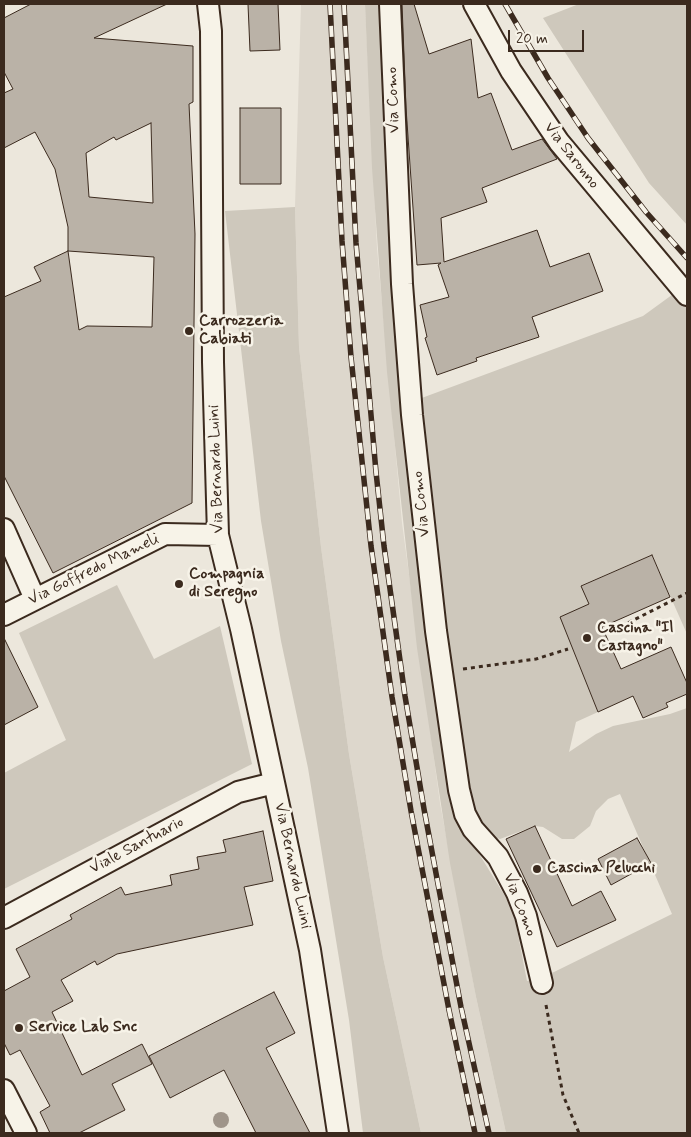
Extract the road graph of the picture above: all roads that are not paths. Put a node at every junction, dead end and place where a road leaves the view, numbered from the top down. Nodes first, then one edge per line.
1 (208, 4) edge
2 (390, 4) edge
3 (474, 4) edge
4 (687, 295) edge
5 (4, 529) edge
6 (218, 535) junction
7 (34, 599) junction
8 (4, 615) edge
9 (274, 783) junction
10 (4, 918) edge
11 (542, 982) road end
12 (4, 1090) edge
13 (26, 1133) edge
14 (338, 1133) edge

1 - 6 street, Via Bernardo Luini
2 - 11 street, Via Como
3 - 4 street, Via Saronno
5 - 7 street
6 - 7 street, Via Goffredo Mameli
6 - 9 street, Via Bernardo Luini
7 - 8 street, Via Goffredo Mameli
9 - 10 street, Viale Santuario
9 - 14 street, Via Bernardo Luini
12 - 13 street

